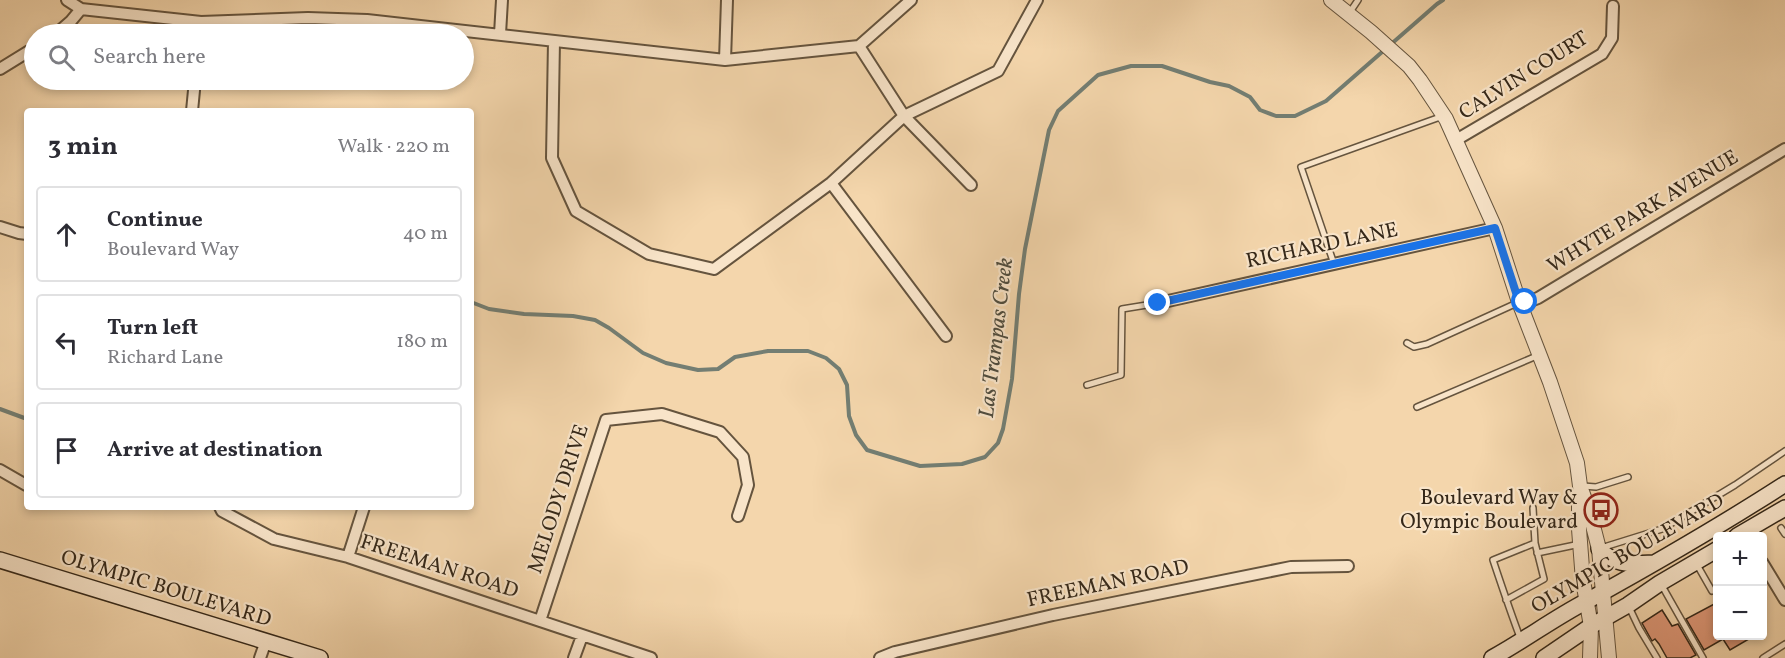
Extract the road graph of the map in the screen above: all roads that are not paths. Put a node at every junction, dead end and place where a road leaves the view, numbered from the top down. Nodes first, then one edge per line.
1 (67, 0) edge
2 (502, 0) edge
3 (727, 0) edge
4 (911, 0) edge
5 (1037, 0) edge
6 (1331, 0) edge
7 (1358, 0) edge
8 (1613, 6) dead end
9 (81, 9) junction
10 (1348, 14) junction
11 (201, 22) joint
12 (67, 24) edge
13 (405, 24) edge
14 (474, 31) edge
15 (500, 34) junction
16 (555, 41) junction
17 (859, 46) junction
18 (24, 54) edge
19 (725, 60) junction
20 (0, 69) edge
21 (194, 90) edge
22 (192, 108) edge
23 (904, 116) junction
24 (1444, 116) junction
25 (1456, 140) junction
26 (1785, 149) edge
27 (831, 183) junction
28 (971, 185) dead end
29 (0, 226) edge
30 (1495, 228) junction
31 (24, 234) edge
32 (1334, 264) junction
33 (1158, 303) joint
34 (1520, 304) junction
35 (946, 336) dead end
36 (1407, 343) dead end
37 (1539, 355) junction
38 (1087, 385) dead end
39 (1417, 407) dead end
40 (1785, 451) edge
41 (0, 470) edge
42 (1628, 477) dead end
43 (24, 483) edge
44 (1785, 484) edge
45 (1580, 486) junction
46 (1533, 508) dead end
47 (1785, 508) edge
48 (222, 510) edge
49 (363, 510) edge
50 (738, 516) dead end
51 (1781, 528) dead end
52 (1748, 532) edge
53 (1785, 534) edge
54 (1535, 543) junction
55 (1580, 544) junction
56 (1599, 549) junction
57 (1713, 552) edge
58 (1538, 554) junction
59 (348, 557) junction
60 (0, 560) edge
61 (1656, 562) junction
62 (1696, 562) junction
63 (1348, 566) dead end
64 (1767, 571) edge
65 (1660, 583) junction
66 (1713, 590) edge
67 (1603, 593) junction
68 (1506, 600) junction
69 (1785, 600) edge
70 (1587, 601) junction
71 (1628, 605) junction
72 (1607, 618) junction
73 (540, 621) junction
74 (1591, 626) junction
75 (582, 636) junction
76 (266, 641) junction
77 (1521, 642) junction
78 (1785, 644) edge
79 (260, 658) edge
80 (320, 658) edge
81 (574, 658) edge
82 (651, 658) edge
83 (880, 658) edge
84 (1492, 658) edge
85 (1544, 658) edge
86 (1590, 658) edge
87 (1609, 658) edge
88 (1657, 658) edge
89 (1703, 658) edge
90 (1763, 658) edge

1 - 9 street
2 - 15 street
3 - 19 street
4 - 17 street
5 - 23 street
6 - 10 street
7 - 10 lane
8 - 25 street, CALVIN COURT
9 - 11 street
9 - 12 street
10 - 24 street
11 - 13 street
14 - 15 street
15 - 16 street
16 - 19 street
16 - 27 street
17 - 19 street
17 - 23 street
18 - 20 street
21 - 22 street
23 - 27 street
23 - 28 street
24 - 25 street
24 - 32 lane
25 - 30 street
26 - 34 street, WHYTE PARK AVENUE
27 - 35 street
29 - 31 street
30 - 32 street, RICHARD LANE
30 - 34 street
32 - 33 street, RICHARD LANE
33 - 38 lane
34 - 36 lane
34 - 37 street
37 - 39 lane
37 - 45 street
40 - 56 lane
41 - 43 street
42 - 45 lane
44 - 61 main road, OLYMPIC BOULEVARD
45 - 55 street
45 - 56 street
46 - 54 lane
47 - 52 main road, OLYMPIC BOULEVARD
48 - 59 street, FREEMAN ROAD
49 - 59 street
50 - 73 street, MELODY DRIVE
51 - 53 lane
54 - 58 lane
54 - 68 lane
55 - 58 lane
55 - 70 street
56 - 61 main road
56 - 67 street
57 - 62 main road, OLYMPIC BOULEVARD
58 - 68 lane
59 - 73 street, FREEMAN ROAD
60 - 76 main road, OLYMPIC BOULEVARD
61 - 67 main road, OLYMPIC BOULEVARD
62 - 65 main road, OLYMPIC BOULEVARD
62 - 66 lane
63 - 83 street, FREEMAN ROAD
64 - 69 street
65 - 71 main road, OLYMPIC BOULEVARD
65 - 89 lane
67 - 70 main road, OLYMPIC BOULEVARD
67 - 72 street
68 - 77 lane
70 - 74 street
70 - 77 main road, OLYMPIC BOULEVARD
71 - 72 main road, OLYMPIC BOULEVARD
71 - 88 lane
72 - 74 main road, OLYMPIC BOULEVARD
72 - 87 street
73 - 75 street, FREEMAN ROAD
74 - 85 main road, OLYMPIC BOULEVARD
74 - 86 street
75 - 81 street
75 - 82 street, FREEMAN ROAD
76 - 79 street
76 - 80 main road, OLYMPIC BOULEVARD
77 - 84 main road, OLYMPIC BOULEVARD
78 - 90 lane

